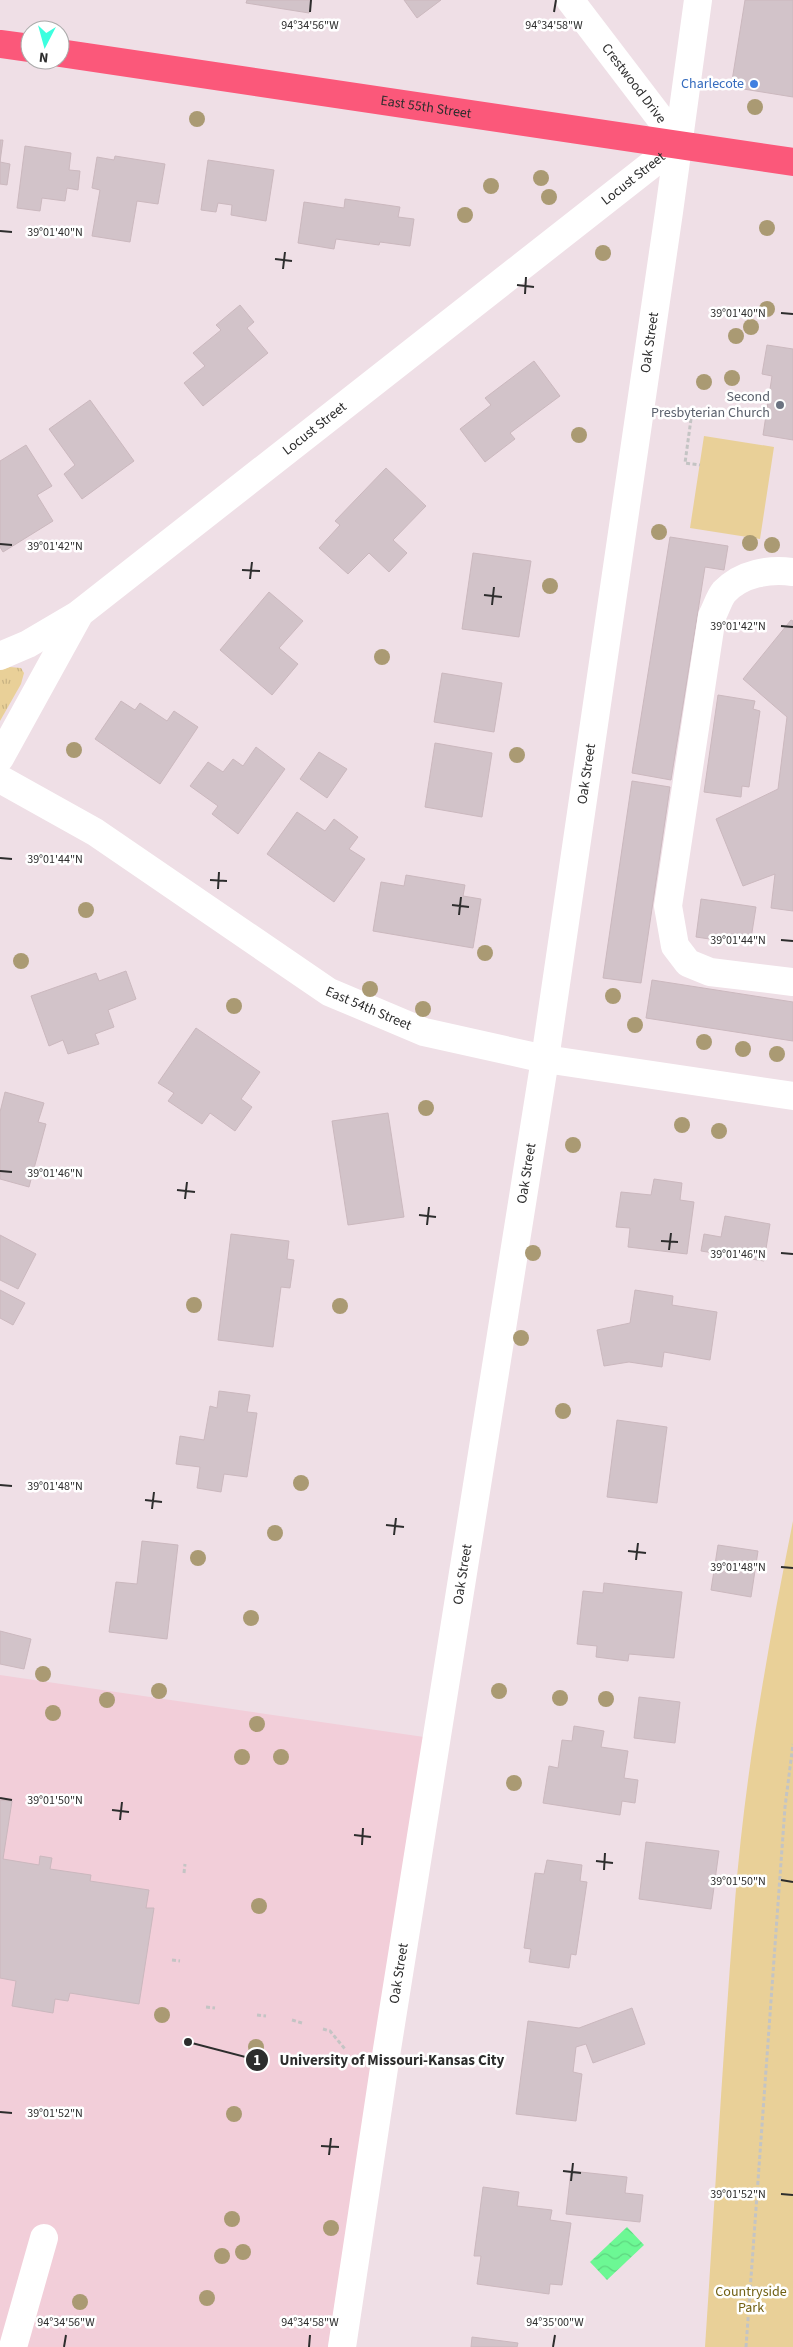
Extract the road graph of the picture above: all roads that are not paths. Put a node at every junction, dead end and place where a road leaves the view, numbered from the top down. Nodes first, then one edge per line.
1 (570, 0) edge
2 (698, 0) edge
3 (0, 44) edge
4 (20, 47) edge
5 (70, 54) edge
6 (679, 143) junction
7 (793, 162) edge
8 (793, 572) edge
9 (80, 613) junction
10 (0, 656) edge
11 (0, 758) edge
12 (0, 779) edge
13 (793, 982) edge
14 (545, 1059) junction
15 (793, 1096) edge
16 (44, 2238) dead end
17 (13, 2347) edge
18 (342, 2347) edge

1 - 6 street, Crestwood Drive
2 - 6 street, Oak Street
3 - 4 main road
5 - 6 main road, East 55th Street
6 - 7 main road, East 55th Street
6 - 9 street, Locust Street
6 - 14 street, Oak Street
8 - 13 street
9 - 10 street
9 - 11 street, Locust Street
12 - 14 street, East 54th Street
14 - 15 street, East 54th Street
14 - 18 street, Oak Street
16 - 17 street

